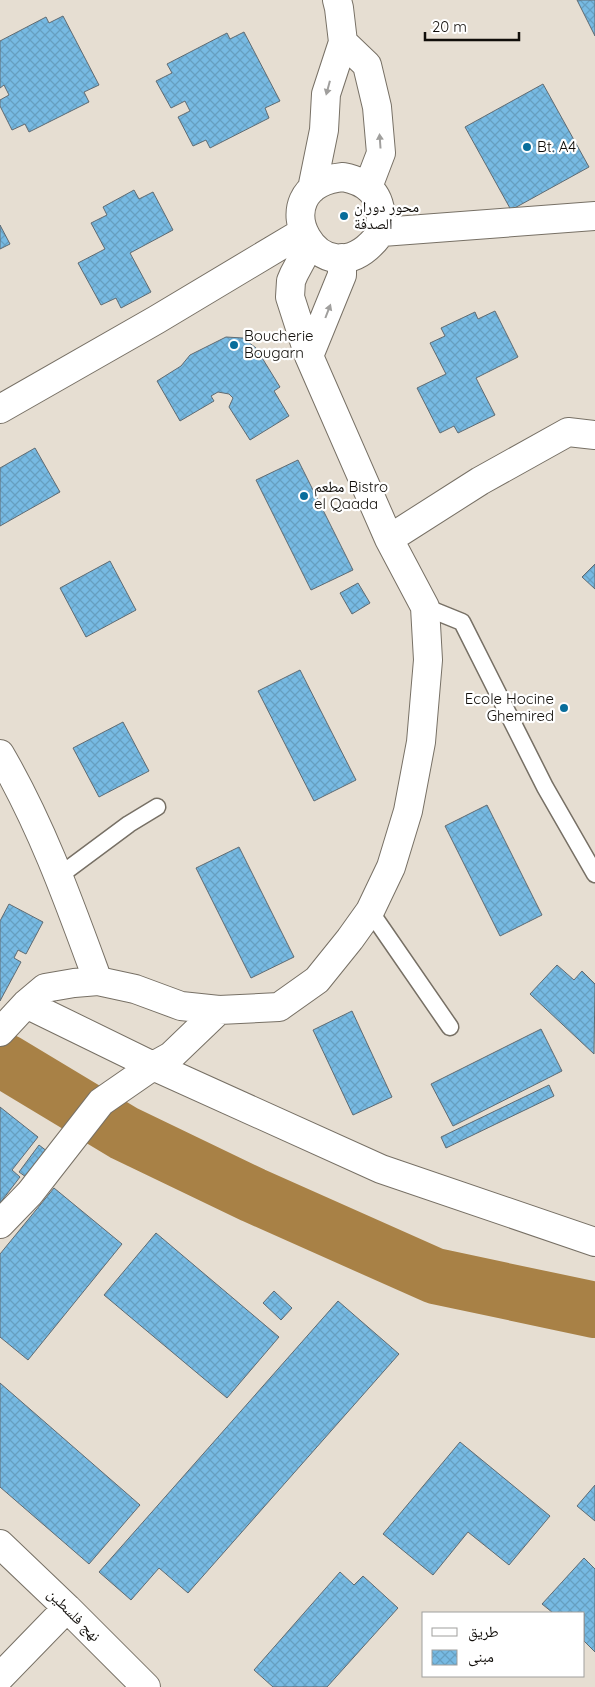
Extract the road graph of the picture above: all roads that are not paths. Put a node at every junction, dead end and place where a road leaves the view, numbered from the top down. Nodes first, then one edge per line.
1 (337, 0) edge
2 (343, 42) junction
3 (368, 187) junction
4 (312, 189) junction
5 (595, 216) edge
6 (382, 232) junction
7 (307, 238) junction
8 (342, 258) junction
9 (309, 356) junction
10 (0, 409) edge
11 (595, 435) edge
12 (389, 539) junction
13 (425, 607) junction
14 (0, 754) edge
15 (157, 807) dead end
16 (595, 874) edge
17 (59, 876) junction
18 (370, 911) junction
19 (98, 981) junction
20 (219, 1010) junction
21 (11, 1019) edge
22 (450, 1027) dead end
23 (153, 1066) junction
24 (0, 1224) edge
25 (595, 1242) edge
26 (0, 1544) edge
27 (67, 1608) junction
28 (0, 1677) edge
29 (146, 1687) edge

1 - 2 street
3 -> 2 street
2 -> 4 street
3 - 4 street
3 - 6 street
4 - 7 street
5 - 6 street
6 - 8 street
7 - 8 street
7 - 9 street
7 - 10 street
9 -> 8 street
9 - 12 street
11 - 12 street
12 - 13 street
13 - 16 lane
13 - 18 street
14 - 17 street
15 - 17 lane
17 - 19 street
18 - 20 street
18 - 22 lane
19 - 20 street
19 - 21 street
20 - 23 street
21 - 23 street
23 - 24 street
23 - 25 street
26 - 27 street, نهج فلسطين
27 - 28 street
27 - 29 street, نهج فلسطين

